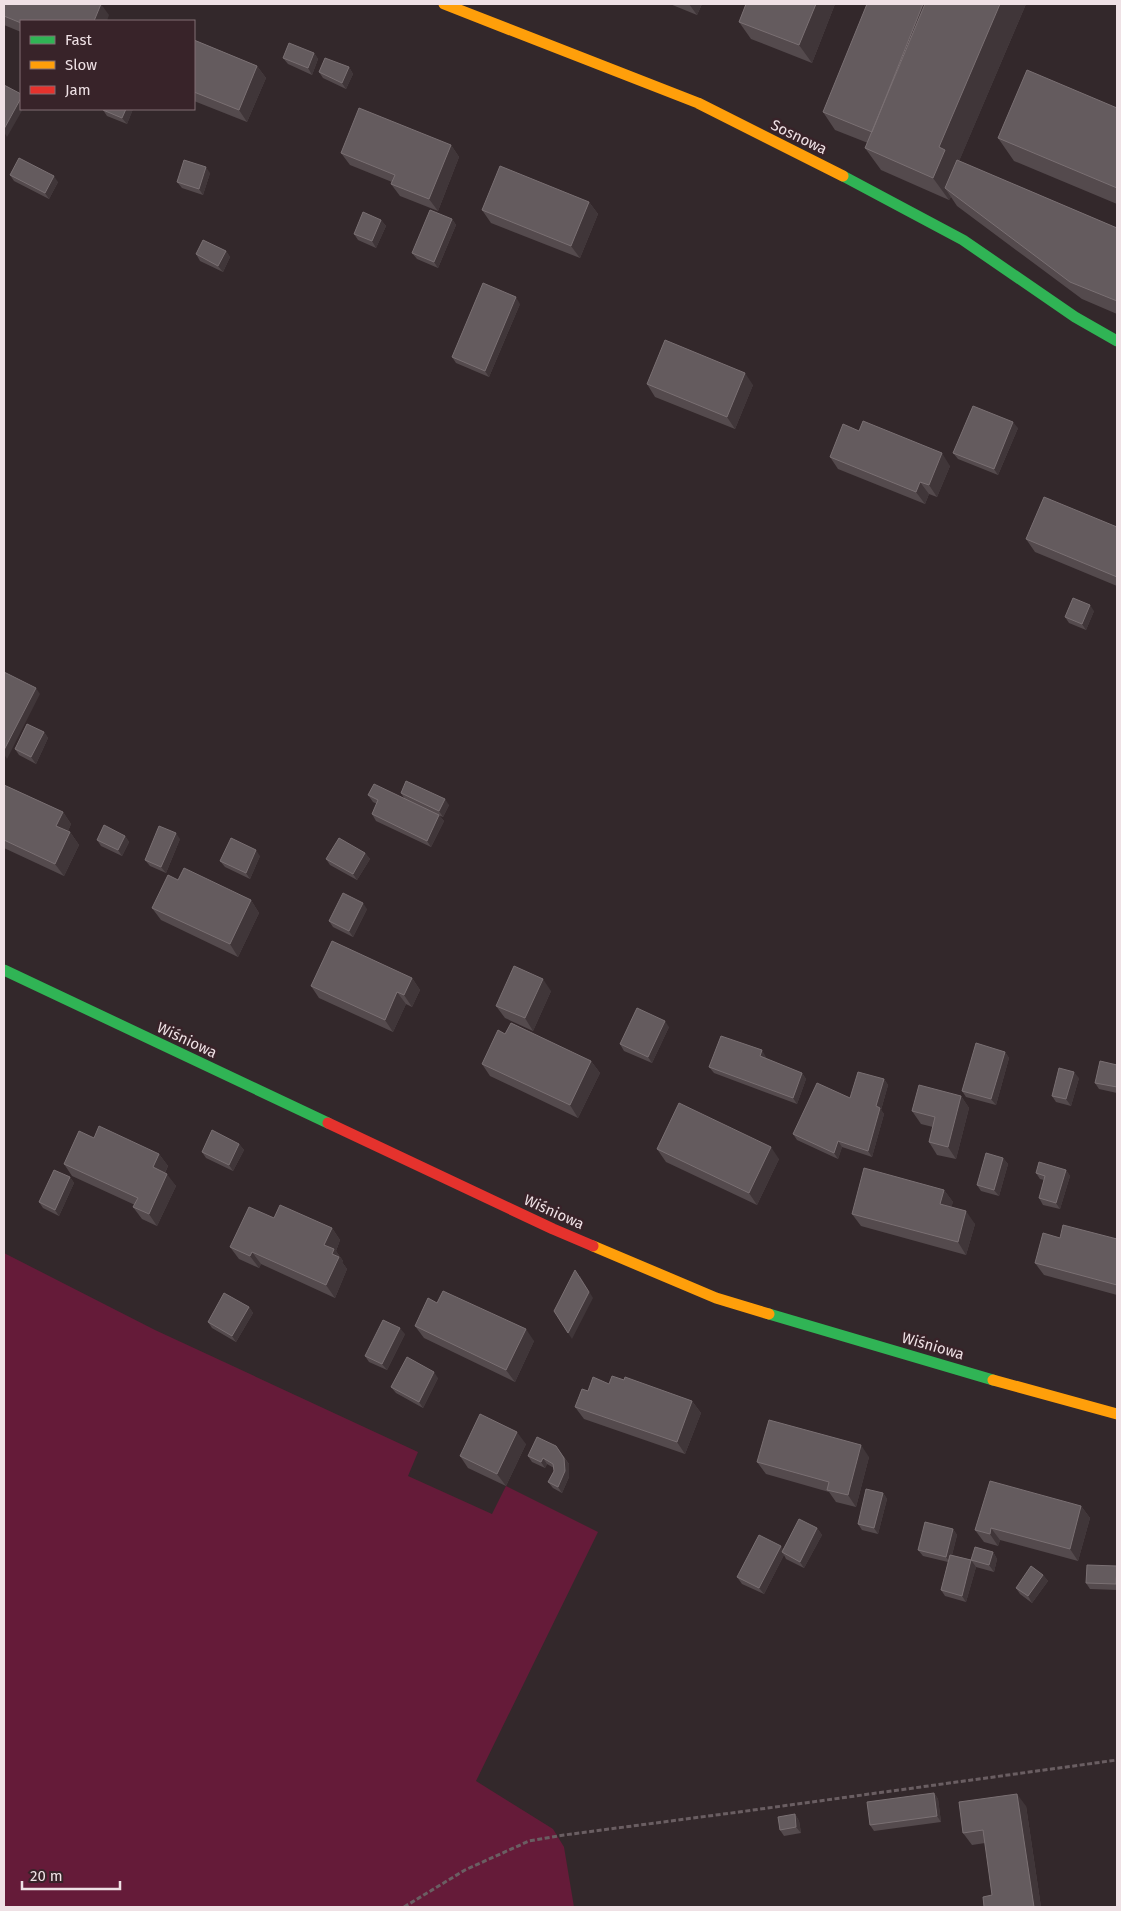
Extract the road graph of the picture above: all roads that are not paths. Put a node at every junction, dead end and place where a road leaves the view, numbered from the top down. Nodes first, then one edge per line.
1 (444, 4) edge
2 (1117, 341) edge
3 (4, 970) edge
4 (1117, 1414) edge

1 - 2 street, Sosnowa
3 - 4 street, Wiśniowa

